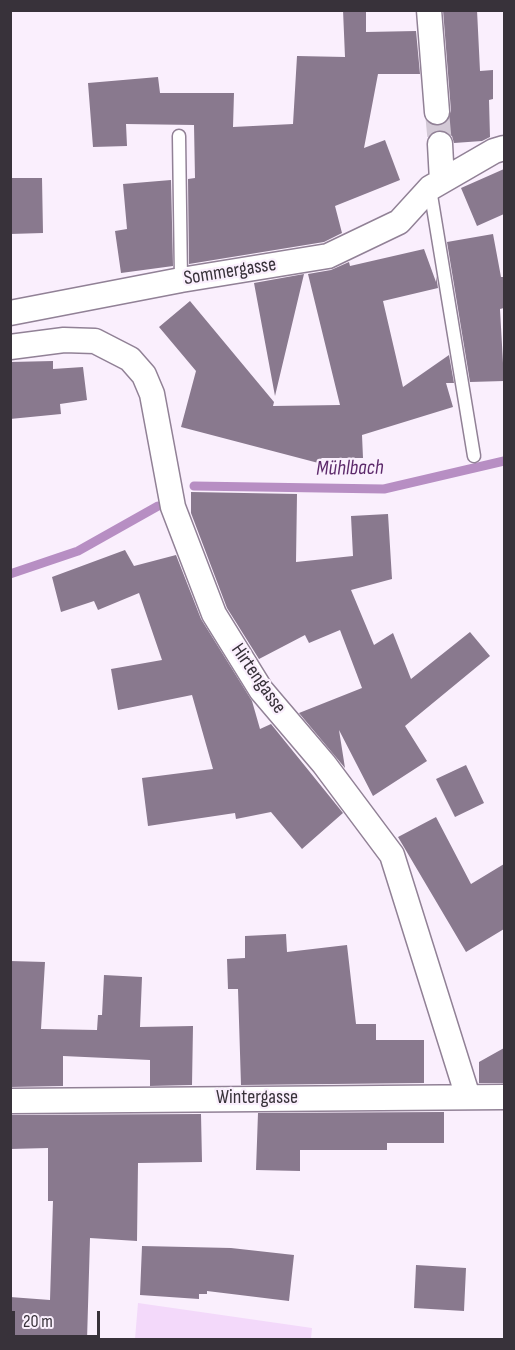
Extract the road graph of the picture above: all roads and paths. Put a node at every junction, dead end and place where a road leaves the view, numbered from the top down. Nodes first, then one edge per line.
1 (429, 10) edge
2 (437, 112) tunnel mouth
3 (179, 136) dead end
4 (440, 144) tunnel mouth
5 (504, 148) edge
6 (436, 184) junction
7 (181, 280) junction
8 (10, 313) edge
9 (10, 347) edge
10 (474, 456) dead end
11 (468, 1096) junction
12 (504, 1097) edge
13 (10, 1101) edge

1 - 2 street
3 - 7 lane
4 - 6 street
5 - 6 street, Sommergasse
6 - 7 street, Sommergasse
6 - 10 lane
7 - 8 street, Sommergasse
9 - 11 street, Hirtengasse
11 - 12 street, Wintergasse
11 - 13 street, Wintergasse

